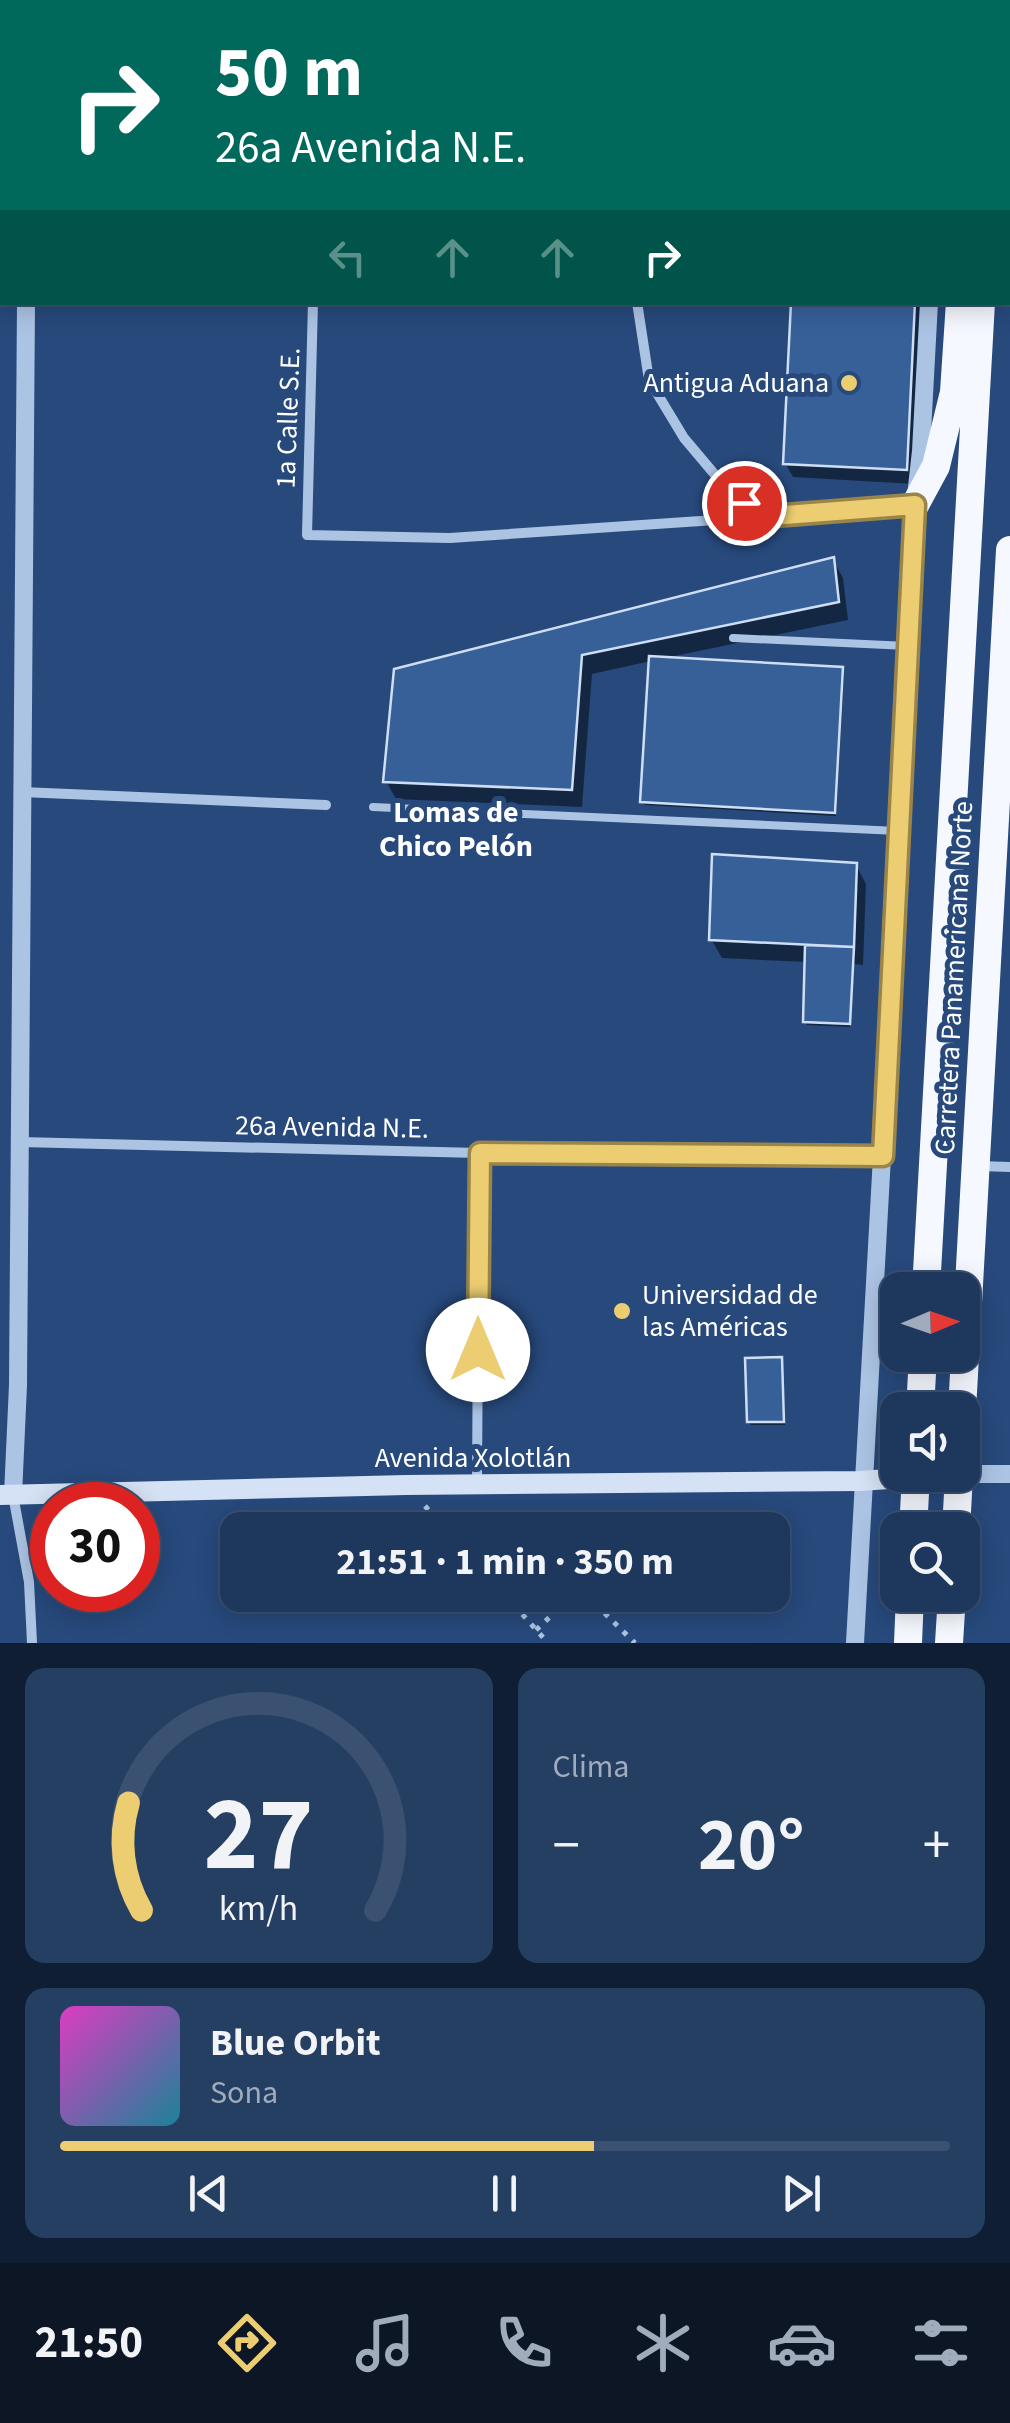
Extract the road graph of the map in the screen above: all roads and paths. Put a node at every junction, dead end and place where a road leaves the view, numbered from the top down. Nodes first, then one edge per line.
1 (26, 305) edge
2 (313, 305) edge
3 (637, 305) edge
4 (929, 305) edge
5 (960, 305) edge
6 (980, 305) edge
7 (915, 505) junction
8 (760, 517) junction
9 (1010, 550) edge
10 (732, 638) dead end
11 (909, 646) junction
12 (22, 792) junction
13 (1002, 804) edge
14 (326, 805) dead end
15 (374, 806) dead end
16 (900, 832) junction
17 (20, 1142) junction
18 (480, 1153) junction
19 (883, 1156) junction
20 (978, 1166) junction
21 (1010, 1167) edge
22 (927, 1272) edge
23 (963, 1392) edge
24 (980, 1474) edge
25 (1010, 1474) edge
26 (880, 1480) edge
27 (865, 1481) junction
28 (477, 1485) junction
29 (7, 1495) edge
30 (520, 1612) edge
31 (555, 1612) edge
32 (603, 1612) edge
33 (909, 1612) edge
34 (951, 1612) edge
35 (536, 1630) junction
36 (32, 1643) edge
37 (548, 1643) edge
38 (635, 1643) edge
39 (854, 1643) edge
40 (908, 1643) edge
41 (949, 1643) edge

1 - 12 street
2 - 8 street, 1a Calle S.E.
3 - 8 street
4 - 7 street
5 - 7 highway
6 - 22 highway, Carretera Panamericana Norte
7 - 8 street
7 - 11 street
9 - 13 highway, Carretera Panamericana Norte
10 - 11 lane
11 - 16 street
12 - 14 street
12 - 17 street
13 - 20 highway, Carretera Panamericana Norte
15 - 16 lane
16 - 19 street
17 - 18 street, 26a Avenida N.E.
17 - 29 street
18 - 19 street, 26a Avenida N.E.
18 - 28 street
19 - 27 street
20 - 21 street
20 - 23 highway, Carretera Panamericana Norte
24 - 25 street
26 - 27 main road, Avenida Xolotlán
27 - 28 main road, Avenida Xolotlán
27 - 39 street
28 - 29 main road, Avenida Xolotlán
29 - 36 street
30 - 35 path
31 - 35 path
32 - 38 path
33 - 40 highway
34 - 41 highway
35 - 37 path

